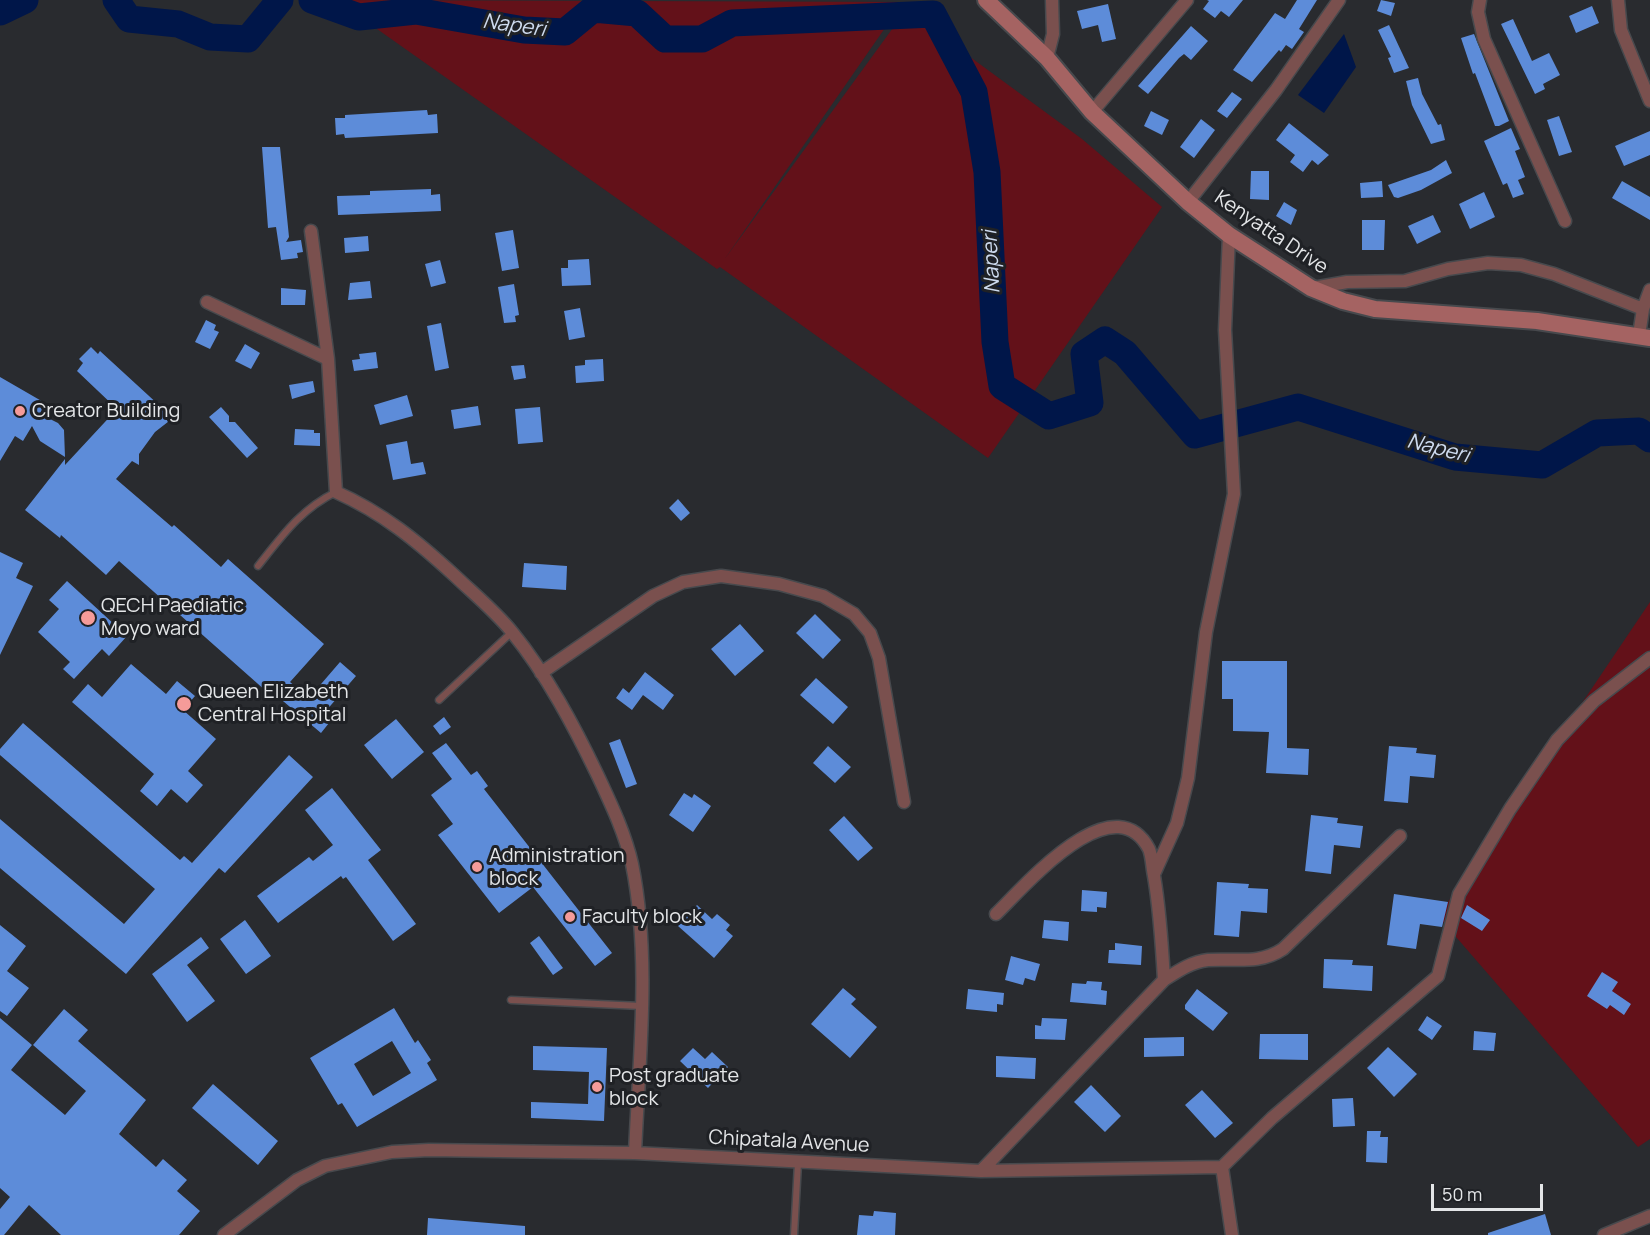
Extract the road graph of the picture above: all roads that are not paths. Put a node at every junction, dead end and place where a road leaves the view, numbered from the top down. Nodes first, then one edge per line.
1 (986, 0) edge
2 (1052, 0) edge
3 (1187, 0) edge
4 (1339, 0) edge
5 (1480, 0) edge
6 (1618, 0) edge
7 (1047, 58) junction
8 (1650, 101) edge
9 (1092, 112) junction
10 (1188, 202) junction
11 (1565, 220) dead end
12 (311, 231) dead end
13 (1229, 235) junction
14 (1311, 288) junction
15 (1650, 290) edge
16 (207, 302) dead end
17 (1643, 309) junction
18 (1645, 336) edge
19 (328, 359) junction
20 (336, 492) junction
21 (258, 566) dead end
22 (512, 632) junction
23 (1650, 658) edge
24 (541, 673) junction
25 (439, 700) dead end
26 (904, 802) dead end
27 (1400, 836) dead end
28 (1154, 874) junction
29 (996, 914) dead end
30 (1164, 980) junction
31 (511, 1000) dead end
32 (641, 1006) junction
33 (635, 1153) junction
34 (798, 1163) junction
35 (1222, 1167) junction
36 (981, 1171) junction
37 (1650, 1216) edge
38 (224, 1235) edge
39 (794, 1235) edge
40 (1232, 1235) edge
41 (1604, 1235) edge

1 - 7 main road, Kenyatta Drive
2 - 7 street
3 - 9 street
4 - 10 street
5 - 11 street
6 - 8 street
7 - 9 main road, Kenyatta Drive
9 - 10 main road, Kenyatta Drive
10 - 13 main road, Kenyatta Drive
12 - 19 street
13 - 14 main road, Kenyatta Drive
13 - 28 street
14 - 17 street
14 - 18 main road, Kenyatta Drive
15 - 17 street
16 - 19 street
17 - 18 street
19 - 20 street
20 - 21 lane
20 - 22 street
22 - 24 street
22 - 25 lane
23 - 35 street
24 - 26 street
24 - 32 street
27 - 30 street
28 - 29 street
28 - 30 street
30 - 36 street
31 - 32 lane
32 - 33 street
33 - 34 street, Chipatala Avenue
33 - 38 street, Chipatala Avenue
34 - 36 street, Chipatala Avenue
34 - 39 lane
35 - 36 street, Chipatala Avenue
35 - 40 street
37 - 41 street

